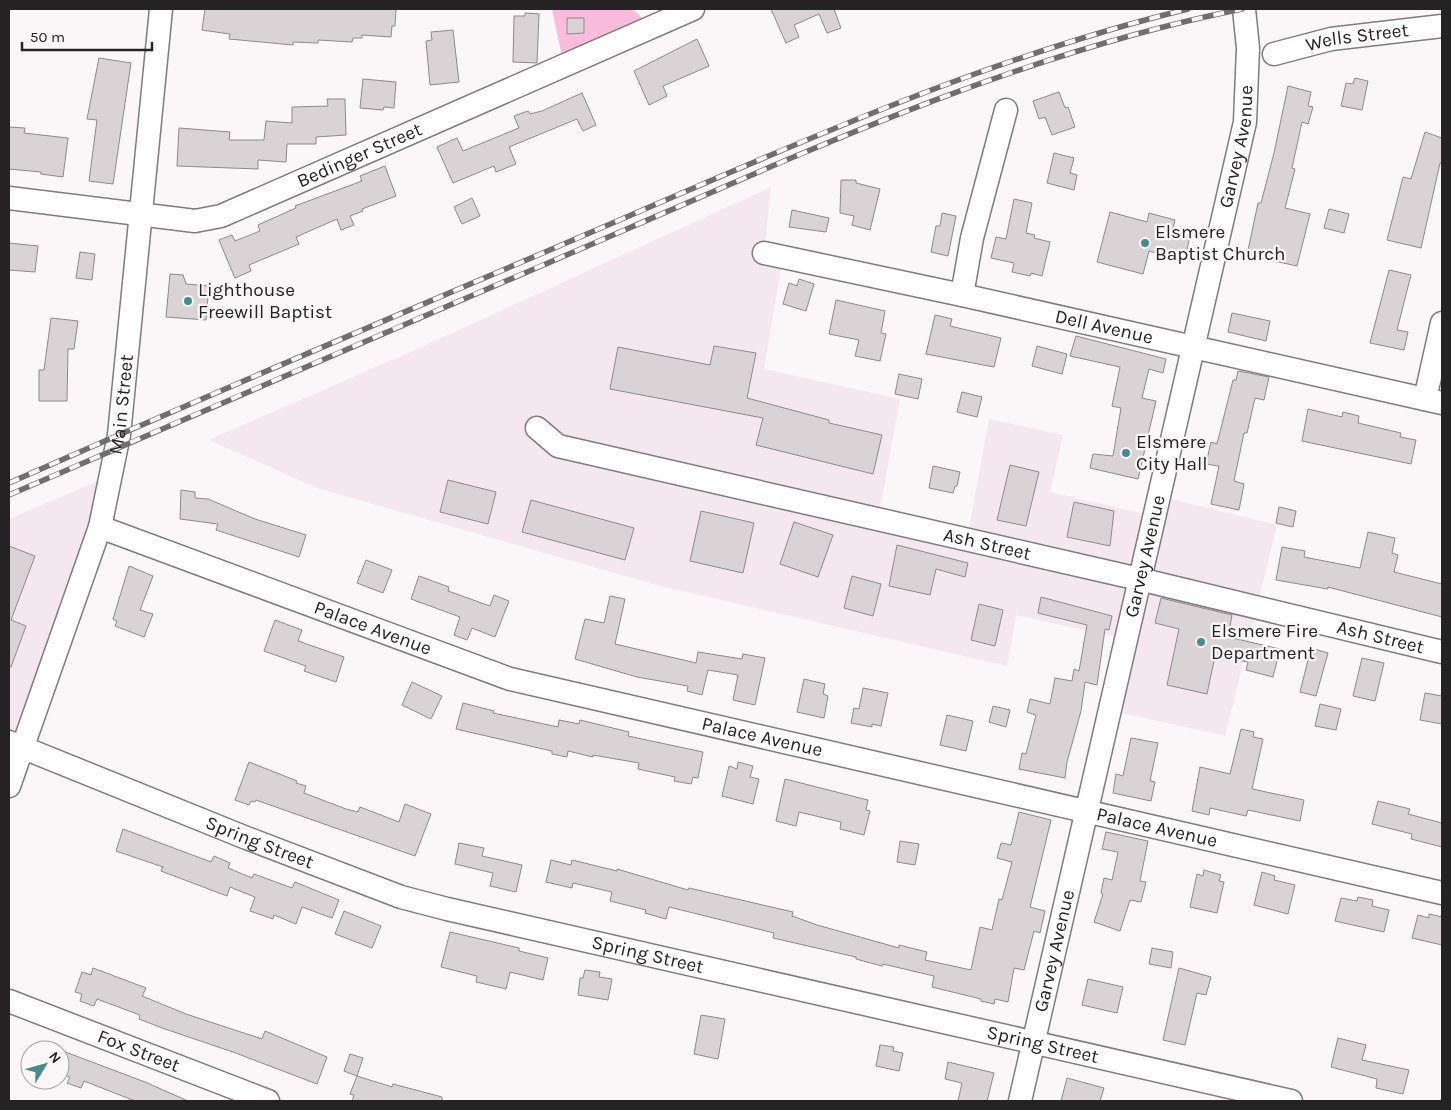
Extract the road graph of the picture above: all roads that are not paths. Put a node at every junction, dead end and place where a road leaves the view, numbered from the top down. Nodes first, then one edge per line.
1 (161, 9) edge
2 (689, 9) edge
3 (1244, 9) edge
4 (1442, 26) edge
5 (1274, 54) dead end
6 (1006, 110) dead end
7 (9, 198) edge
8 (140, 213) junction
9 (764, 253) dead end
10 (962, 295) junction
11 (1442, 323) edge
12 (1193, 346) junction
13 (1434, 401) edge
14 (536, 428) dead end
15 (100, 527) junction
16 (1139, 579) junction
17 (1442, 652) edge
18 (16, 745) edge
19 (9, 786) edge
20 (1086, 811) junction
21 (1442, 893) edge
22 (9, 1001) edge
23 (1033, 1043) junction
24 (268, 1101) edge
25 (1020, 1101) edge
26 (1291, 1101) edge

1 - 8 street, Main Street
2 - 8 street, Bedinger Street
3 - 12 street, Garvey Avenue
4 - 5 street, Wells Street
6 - 10 street
7 - 8 street, Bedinger Street
8 - 15 street, Main Street
9 - 10 street, Dell Avenue
10 - 12 street, Dell Avenue
11 - 13 street
12 - 13 street, Dell Avenue
12 - 16 street, Garvey Avenue
14 - 16 street, Ash Street
15 - 18 street, Main Street
15 - 20 street, Palace Avenue
16 - 17 street, Ash Street
16 - 20 street, Garvey Avenue
18 - 19 street, Main Street
18 - 23 street, Spring Street
20 - 21 street, Palace Avenue
20 - 23 street, Garvey Avenue
22 - 24 street, Fox Street
23 - 25 street, Garvey Avenue
23 - 26 street, Spring Street

